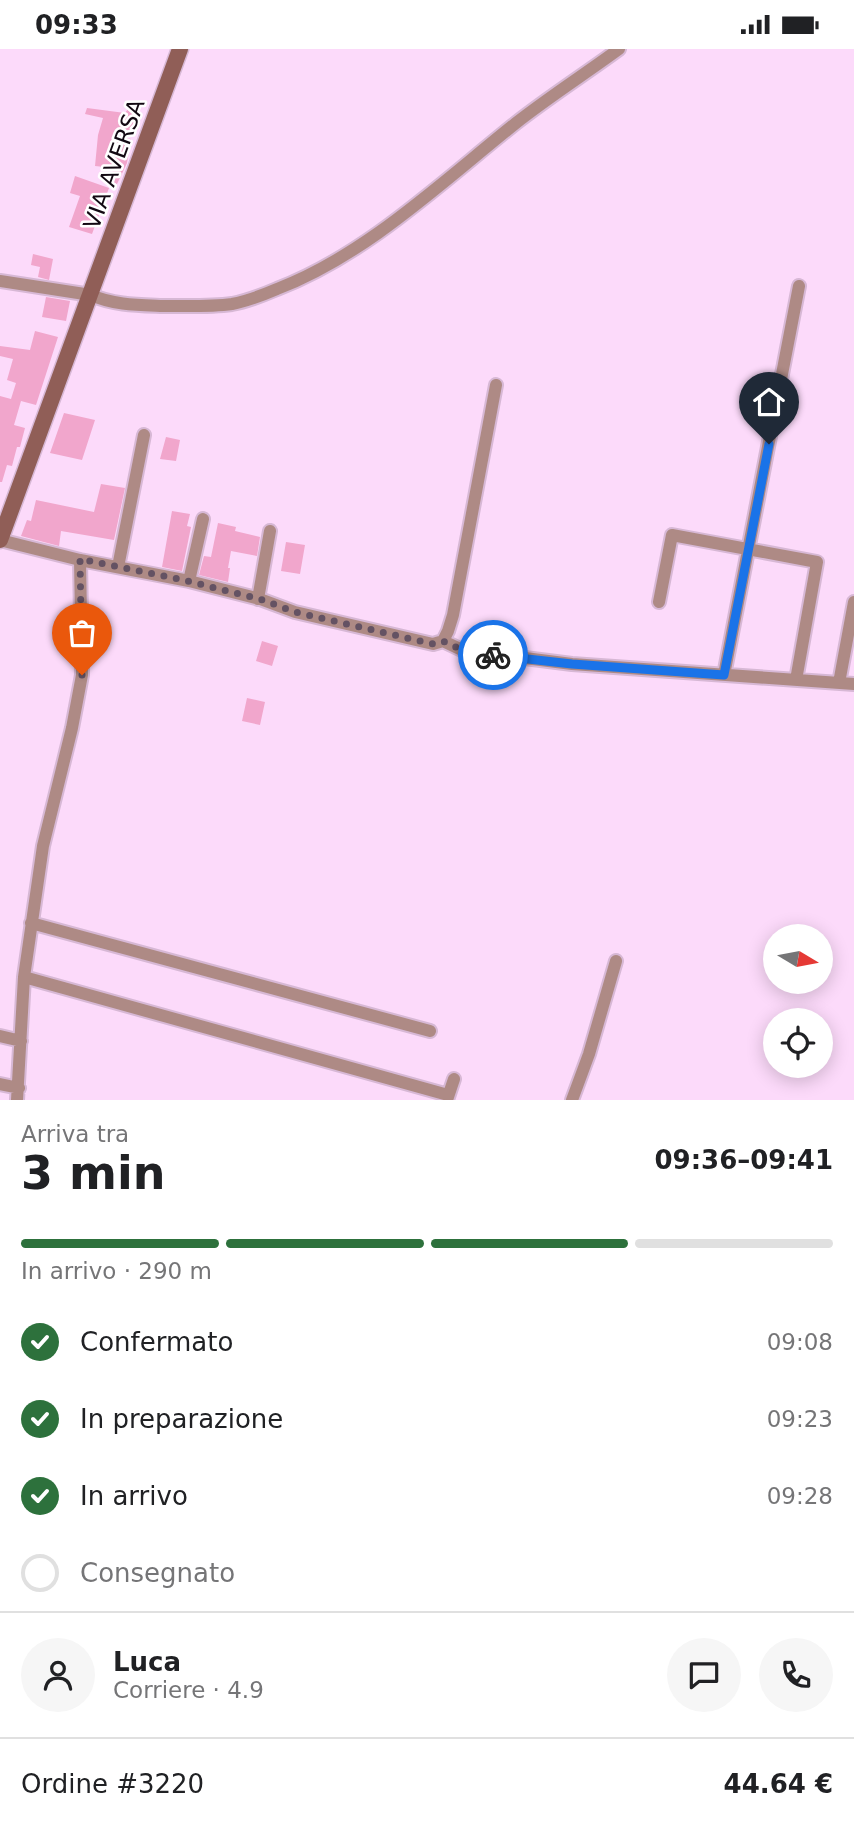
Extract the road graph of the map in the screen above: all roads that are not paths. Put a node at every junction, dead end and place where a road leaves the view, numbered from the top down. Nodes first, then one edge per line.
1 (180, 49) edge
2 (619, 49) edge
3 (0, 281) edge
4 (799, 286) dead end
5 (90, 295) junction
6 (496, 386) dead end
7 (144, 435) dead end
8 (203, 519) dead end
9 (270, 531) dead end
10 (0, 540) edge
11 (748, 549) junction
12 (80, 559) junction
13 (117, 567) junction
14 (188, 581) junction
15 (258, 599) junction
16 (659, 602) dead end
17 (854, 602) edge
18 (443, 641) junction
19 (724, 675) junction
20 (796, 680) junction
21 (839, 683) junction
22 (854, 684) edge
23 (31, 923) junction
24 (616, 961) dead end
25 (24, 977) junction
26 (430, 1031) dead end
27 (0, 1036) edge
28 (21, 1041) junction
29 (454, 1079) dead end
30 (0, 1084) edge
31 (18, 1094) edge
32 (447, 1097) edge
33 (572, 1100) edge

1 - 5 main road, VIA AVERSA
2 - 5 street
3 - 5 street
4 - 11 street
5 - 10 main road, VIA AVERSA
6 - 18 street
7 - 13 street
8 - 14 street
9 - 15 street
10 - 12 street
11 - 16 street
11 - 19 street
11 - 20 street
12 - 13 street
12 - 23 street
13 - 14 street
14 - 15 street
15 - 18 street
17 - 21 street
18 - 19 street
19 - 20 street
20 - 21 street
21 - 22 street
23 - 25 street
23 - 26 street
24 - 33 street
25 - 28 street
25 - 32 street
27 - 28 street
28 - 31 street
29 - 32 street
30 - 31 street

